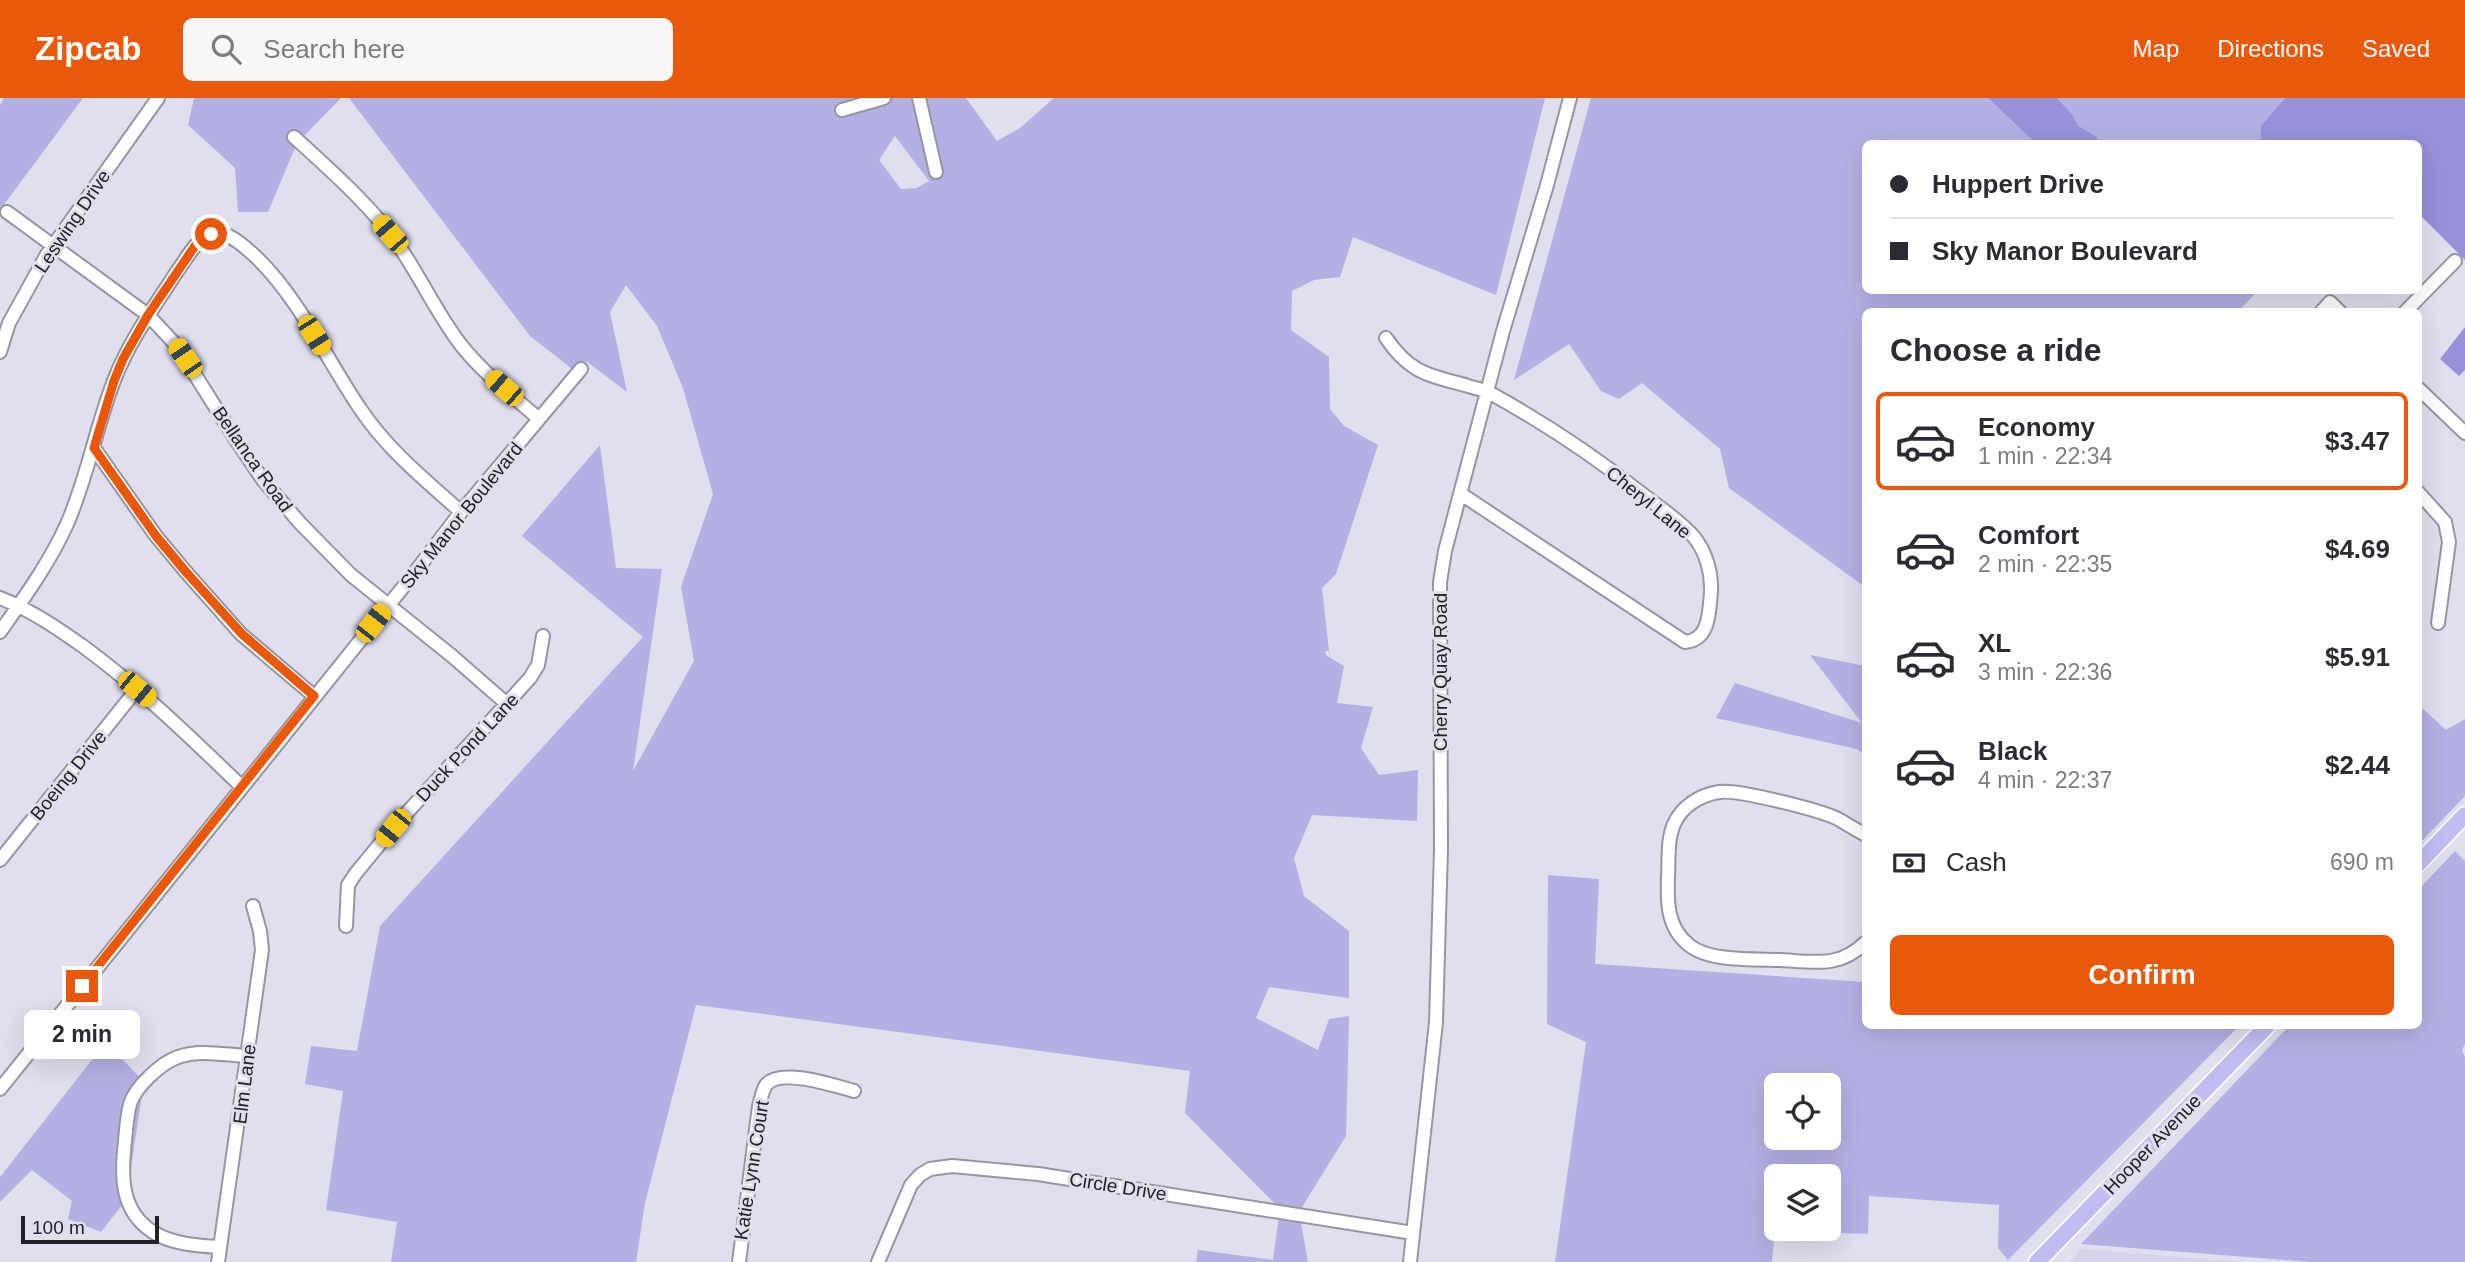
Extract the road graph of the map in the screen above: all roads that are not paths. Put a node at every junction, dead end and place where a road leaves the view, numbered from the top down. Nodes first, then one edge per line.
1 (158, 98) edge
2 (884, 98) edge
3 (919, 98) edge
4 (1570, 98) edge
5 (842, 110) dead end
6 (294, 137) dead end
7 (936, 172) dead end
8 (7, 212) dead end
9 (54, 245) junction
10 (2455, 261) dead end
11 (2409, 308) edge
12 (148, 315) junction
13 (1386, 338) dead end
14 (0, 352) edge
15 (581, 369) dead end
16 (1488, 392) junction
17 (2422, 392) edge
18 (539, 419) junction
19 (2465, 432) edge
20 (94, 448) junction
21 (1461, 494) junction
22 (2422, 496) edge
23 (461, 512) junction
24 (0, 598) edge
25 (18, 605) junction
26 (387, 605) junction
27 (2438, 623) dead end
28 (0, 632) edge
29 (543, 636) dead end
30 (137, 689) junction
31 (314, 696) junction
32 (507, 704) junction
33 (242, 787) junction
34 (2465, 815) edge
35 (1862, 833) edge
36 (0, 860) edge
37 (2422, 860) edge
38 (253, 906) dead end
39 (346, 926) dead end
40 (1862, 946) edge
41 (2264, 1029) edge
42 (247, 1056) junction
43 (0, 1088) edge
44 (854, 1091) dead end
45 (1413, 1233) junction
46 (220, 1247) junction
47 (218, 1262) edge
48 (738, 1262) edge
49 (878, 1262) edge
50 (1410, 1262) edge
51 (2037, 1262) edge

1 - 9 street, Leswing Drive
2 - 5 street
3 - 7 street
4 - 16 street, Cherry Quay Road
6 - 18 street
8 - 9 street, Bellanca Road
9 - 12 street, Bellanca Road
9 - 14 street, Leswing Drive
10 - 11 street
12 - 20 street
12 - 23 street
12 - 26 street, Bellanca Road
13 - 16 street
15 - 18 street, Sky Manor Boulevard
16 - 21 street, Cherry Quay Road
16 - 21 street, Cheryl Lane
17 - 19 street
18 - 23 street, Sky Manor Boulevard
20 - 25 street
20 - 31 street
21 - 45 street, Cherry Quay Road
22 - 27 street
23 - 26 street, Sky Manor Boulevard
24 - 25 street
25 - 28 street
25 - 30 street
26 - 31 street, Sky Manor Boulevard
26 - 32 street, Bellanca Road
29 - 32 street, Duck Pond Lane
30 - 33 street
30 - 36 street, Boeing Drive
31 - 33 street, Sky Manor Boulevard
32 - 39 street, Duck Pond Lane
33 - 43 street, Sky Manor Boulevard
34 - 37 main road
35 - 40 street
38 - 42 street, Elm Lane
41 - 51 main road, Hooper Avenue
42 - 46 street, Elm Lane
42 - 46 street
44 - 48 street, Katie Lynn Court
45 - 49 street, Circle Drive
45 - 50 street, Cherry Quay Road
46 - 47 street, Elm Lane

